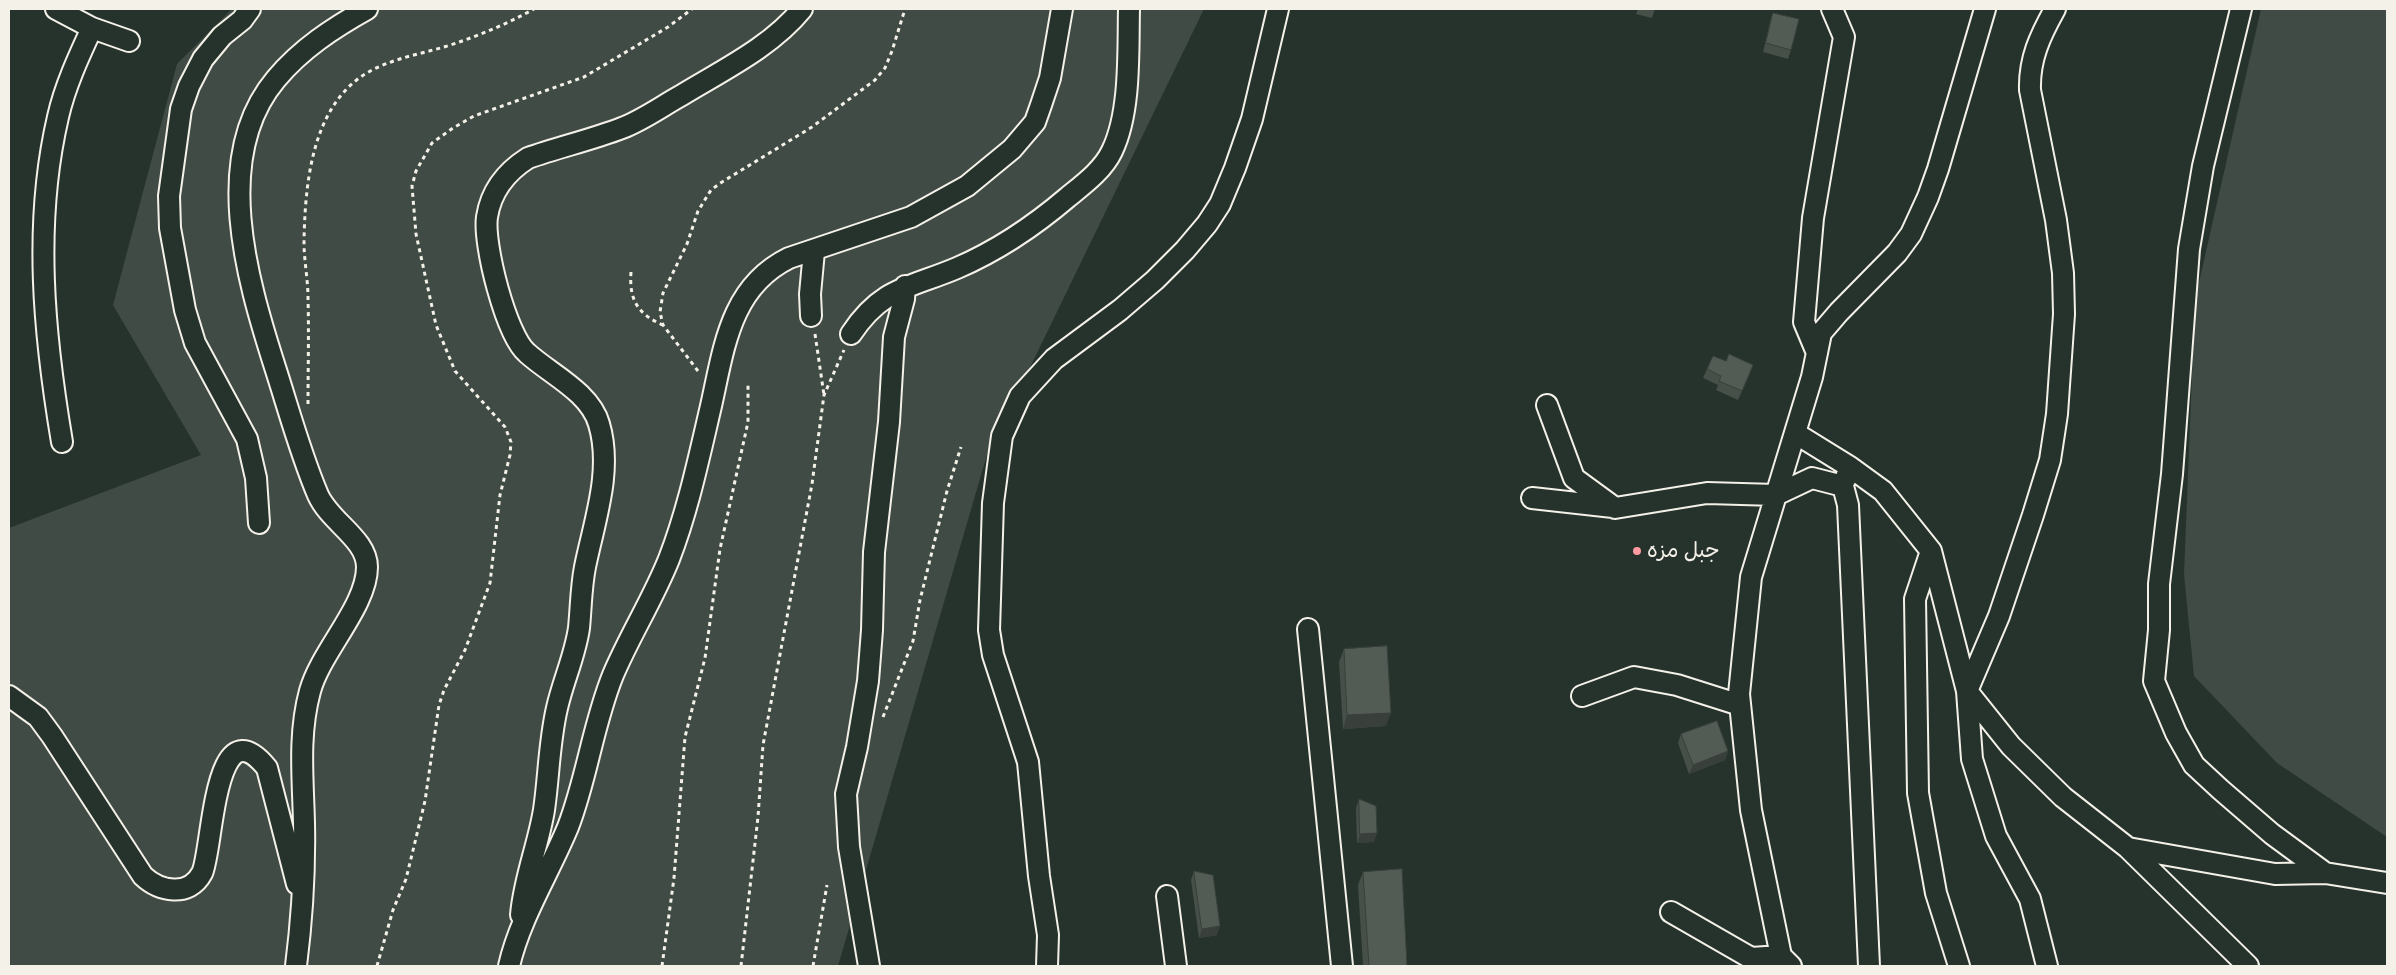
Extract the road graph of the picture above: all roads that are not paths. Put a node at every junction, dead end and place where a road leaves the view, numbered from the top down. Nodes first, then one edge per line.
1 (56, 9) edge
2 (250, 9) edge
3 (367, 9) edge
4 (802, 9) edge
5 (1062, 9) edge
6 (1129, 9) edge
7 (1278, 9) edge
8 (1832, 9) edge
9 (1985, 9) edge
10 (2055, 9) edge
11 (2241, 9) edge
12 (92, 28) junction
13 (129, 41) dead end
14 (814, 251) junction
15 (905, 286) junction
16 (811, 316) road end
17 (852, 334) road end
18 (1817, 353) junction
19 (1547, 405) dead end
20 (1795, 433) junction
21 (62, 442) dead end
22 (1850, 467) junction
23 (1843, 486) junction
24 (1776, 495) junction
25 (1532, 498) dead end
26 (1615, 508) junction
27 (259, 523) dead end
28 (1931, 551) junction
29 (1308, 628) dead end
30 (1967, 691) junction
31 (9, 696) edge
32 (1582, 696) dead end
33 (1740, 705) junction
34 (2128, 848) junction
35 (2325, 873) junction
36 (2387, 883) edge
37 (301, 896) junction
38 (1167, 896) dead end
39 (1671, 912) dead end
40 (519, 934) junction
41 (1786, 961) edge
42 (296, 966) edge
43 (508, 966) edge
44 (868, 966) edge
45 (1047, 966) edge
46 (1176, 966) edge
47 (1342, 966) edge
48 (1869, 966) edge
49 (1959, 966) edge
50 (2047, 966) edge
51 (2248, 966) edge

1 - 12 street
2 - 27 street
3 - 37 street
4 - 40 street
5 - 14 street
6 - 15 street
7 - 45 street
8 - 18 street
9 - 18 street
10 - 30 street
11 - 35 street
12 - 13 street
12 - 21 street
14 - 16 street
14 - 40 street
15 - 17 street
15 - 44 street
18 - 20 street
19 - 26 street
20 - 22 street
20 - 24 street
22 - 23 street
22 - 28 street
23 - 24 street
23 - 48 street
24 - 26 street
24 - 33 street
25 - 26 street
28 - 30 street
28 - 49 street
29 - 47 street
30 - 34 street
30 - 50 street
31 - 37 street
32 - 33 street
33 - 41 street
34 - 35 street
34 - 51 street
35 - 36 street
37 - 42 street
38 - 46 street
39 - 41 street
40 - 43 street

